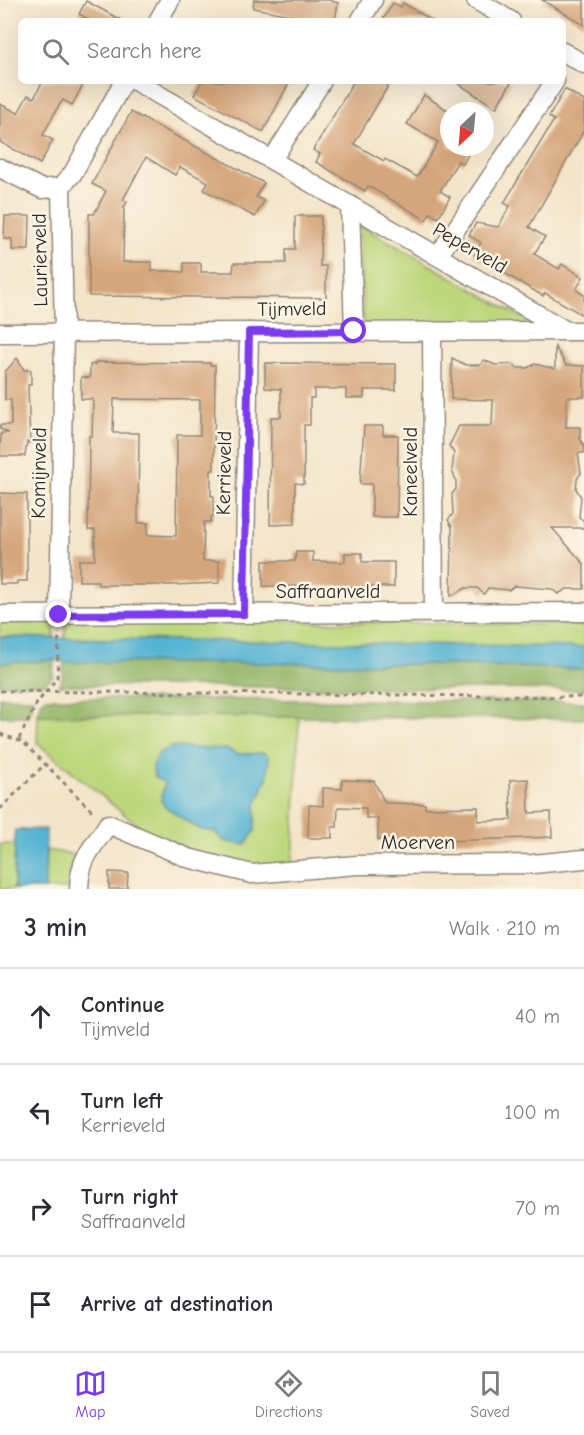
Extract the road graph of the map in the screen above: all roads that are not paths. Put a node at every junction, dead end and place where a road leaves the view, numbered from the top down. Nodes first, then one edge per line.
1 (170, 0) edge
2 (373, 0) edge
3 (476, 0) edge
4 (160, 18) edge
5 (362, 18) edge
6 (506, 18) edge
7 (122, 84) edge
8 (140, 84) edge
9 (320, 84) edge
10 (553, 84) edge
11 (272, 160) junction
12 (0, 168) edge
13 (61, 187) junction
14 (350, 205) junction
15 (438, 256) junction
16 (354, 331) junction
17 (432, 331) junction
18 (575, 331) edge
19 (64, 332) junction
20 (249, 332) junction
21 (0, 333) edge
22 (584, 612) edge
23 (434, 613) junction
24 (244, 614) junction
25 (0, 615) edge
26 (59, 622) junction
27 (584, 859) edge
28 (252, 881) edge
29 (79, 889) edge

1 - 4 street
2 - 5 street
3 - 6 street
7 - 13 street, Laurierveld
8 - 11 street, Peperveld
9 - 11 street
10 - 15 street
11 - 14 street, Peperveld
12 - 13 street, Laurierveld
13 - 19 street, Laurierveld
14 - 15 street, Peperveld
14 - 16 street
15 - 18 street, Peperveld
16 - 17 street, Tijmveld
16 - 20 street, Tijmveld
17 - 18 street, Tijmveld
17 - 23 street, Kaneelveld
19 - 20 street, Tijmveld
19 - 21 street, Tijmveld
19 - 26 street, Komijnveld
20 - 24 street, Kerrieveld
22 - 23 street, Saffraanveld
23 - 24 street, Saffraanveld
24 - 26 street, Saffraanveld
25 - 26 street, Saffraanveld
27 - 28 street, Moerven
28 - 29 street, Moerven

